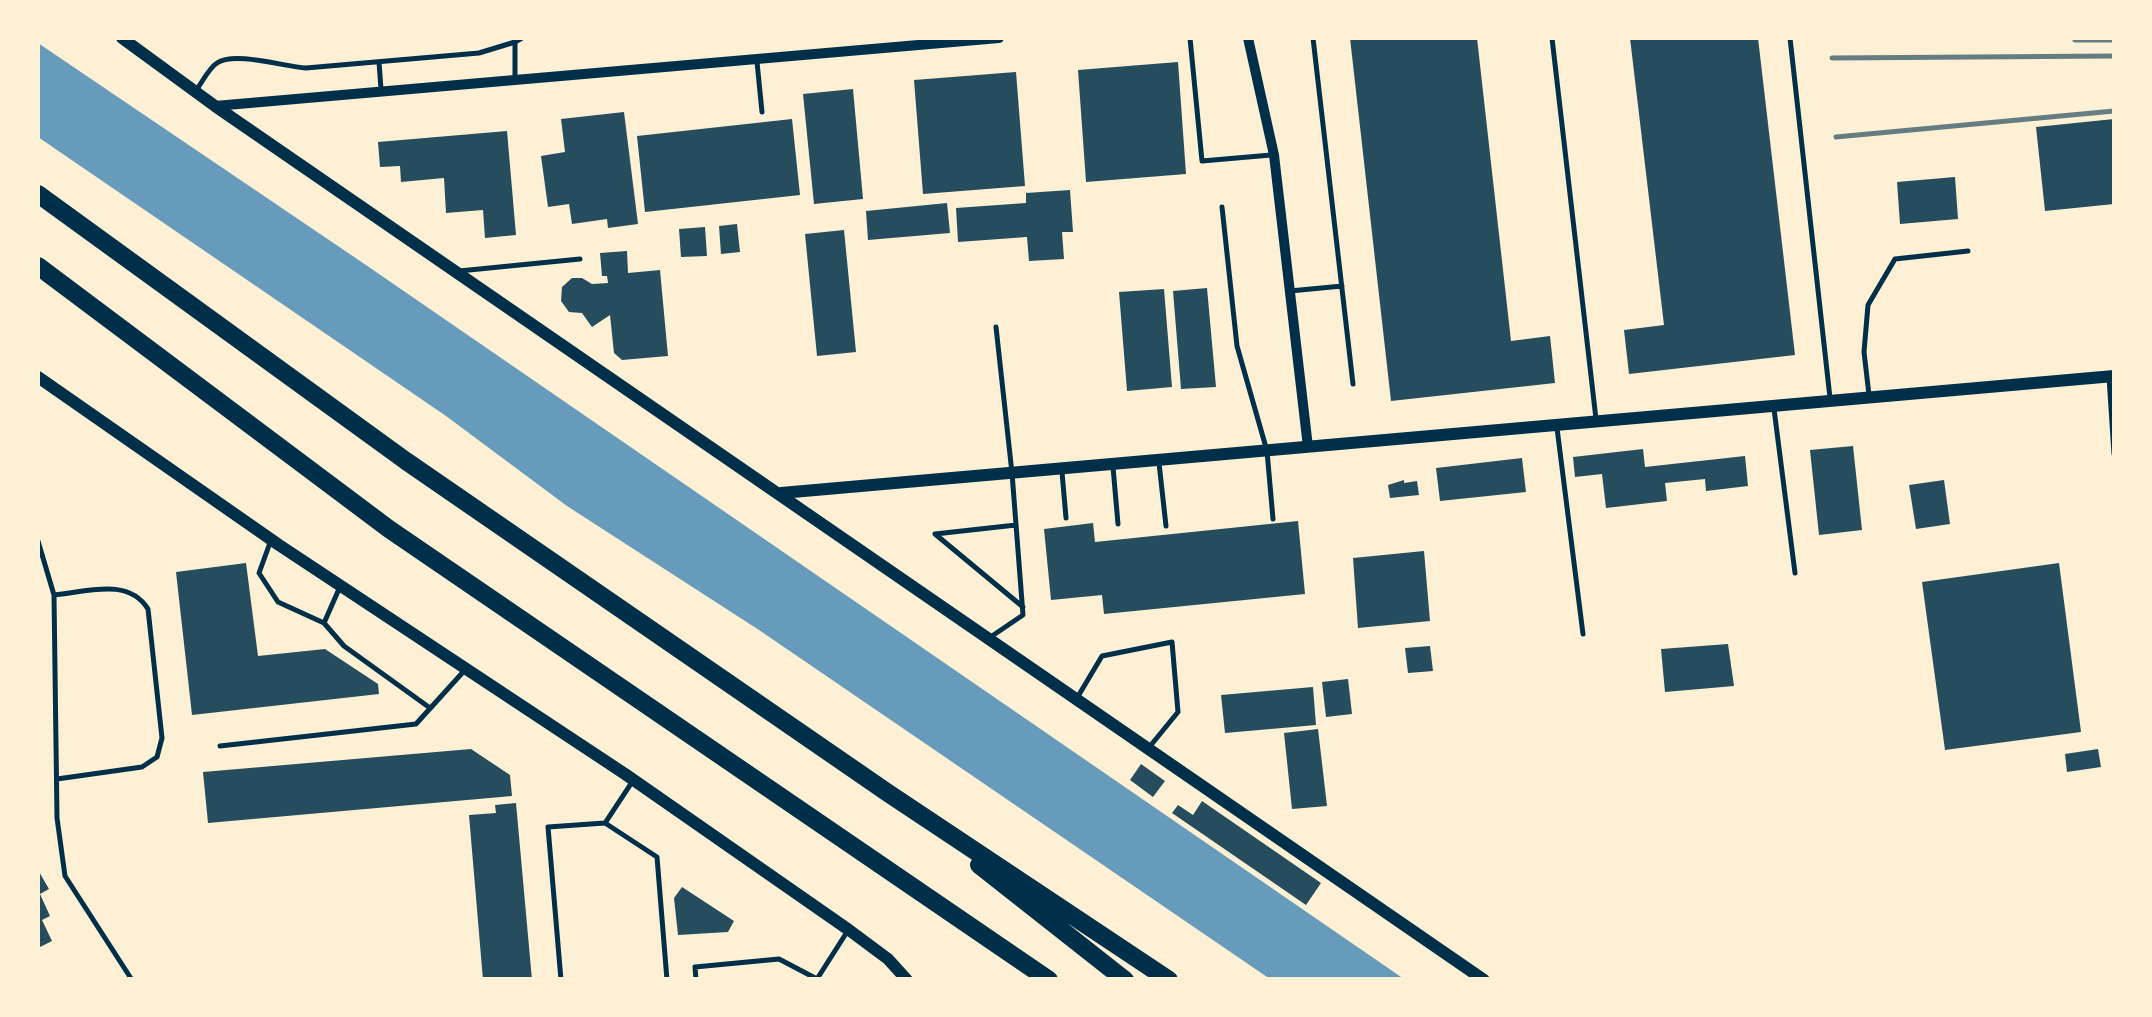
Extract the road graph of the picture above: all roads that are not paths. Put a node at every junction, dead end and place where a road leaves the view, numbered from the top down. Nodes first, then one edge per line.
1 (122, 38) edge
2 (1000, 38) edge
3 (1190, 38) edge
4 (1248, 38) edge
5 (1313, 38) edge
6 (1552, 38) edge
7 (1790, 38) edge
8 (518, 40) edge
9 (756, 59) junction
10 (379, 62) junction
11 (515, 80) junction
12 (195, 92) junction
13 (381, 92) junction
14 (216, 106) junction
15 (762, 112) dead end
16 (1274, 155) junction
17 (38, 194) edge
18 (1222, 207) dead end
19 (1968, 251) dead end
20 (580, 258) dead end
21 (38, 266) edge
22 (456, 271) junction
23 (1342, 286) junction
24 (1290, 292) junction
25 (996, 327) dead end
26 (2112, 376) edge
27 (38, 377) edge
28 (1353, 384) dead end
29 (1870, 398) junction
30 (1830, 401) junction
31 (1774, 406) junction
32 (1596, 422) junction
33 (1556, 425) junction
34 (1308, 447) junction
35 (1267, 451) junction
36 (2114, 454) edge
37 (1159, 460) junction
38 (1113, 464) junction
39 (1062, 468) junction
40 (1012, 473) junction
41 (781, 494) junction
42 (1066, 518) dead end
43 (1273, 519) dead end
44 (1118, 524) dead end
45 (1016, 525) junction
46 (1166, 526) dead end
47 (271, 540) junction
48 (38, 542) edge
49 (1795, 573) dead end
50 (340, 586) junction
51 (54, 595) junction
52 (1022, 608) junction
53 (324, 622) junction
54 (1583, 634) dead end
55 (990, 638) junction
56 (466, 668) junction
57 (1077, 698) junction
58 (430, 708) junction
59 (220, 746) dead end
60 (1149, 748) junction
61 (58, 780) junction
62 (634, 780) junction
63 (888, 793) junction
64 (605, 823) junction
65 (849, 930) junction
66 (132, 980) edge
67 (561, 980) edge
68 (667, 980) edge
69 (696, 980) edge
70 (907, 980) edge
71 (1049, 980) edge
72 (1126, 980) edge
73 (1169, 980) edge
74 (1484, 980) edge

1 - 12 street
2 - 9 street
3 - 16 lane
4 - 16 street
5 - 23 lane
6 - 32 lane
7 - 30 lane
8 - 10 lane
8 - 11 lane
9 - 11 street
9 - 15 lane
10 - 12 lane
10 - 13 lane
11 - 13 street
12 - 14 street
13 - 14 street
14 - 22 street
16 - 24 street
17 - 63 highway
18 - 35 lane
19 - 29 lane
20 - 22 lane
21 - 71 highway
22 - 41 street
23 - 24 lane
23 - 28 lane
24 - 34 street
25 - 40 lane
26 - 29 street
26 - 36 lane
27 - 47 street
29 - 30 street
30 - 31 street
31 - 32 street
31 - 49 lane
32 - 33 street
33 - 34 street
33 - 54 lane
34 - 35 street
35 - 37 street
35 - 43 lane
37 - 38 street
37 - 46 lane
38 - 39 street
38 - 44 lane
39 - 40 street
39 - 42 lane
40 - 41 street
40 - 45 lane
41 - 55 street
45 - 52 lane
45 - 52 lane
47 - 50 street
47 - 53 lane
48 - 51 lane
50 - 53 lane
50 - 56 street
51 - 61 lane
51 - 61 lane
52 - 55 lane
53 - 58 lane
55 - 57 street
56 - 58 lane
56 - 62 street
57 - 60 street
57 - 60 lane
58 - 59 lane
60 - 74 street
61 - 66 lane
62 - 64 lane
62 - 65 street
63 - 72 highway
63 - 73 highway
64 - 67 lane
64 - 68 lane
65 - 69 lane
65 - 70 street

